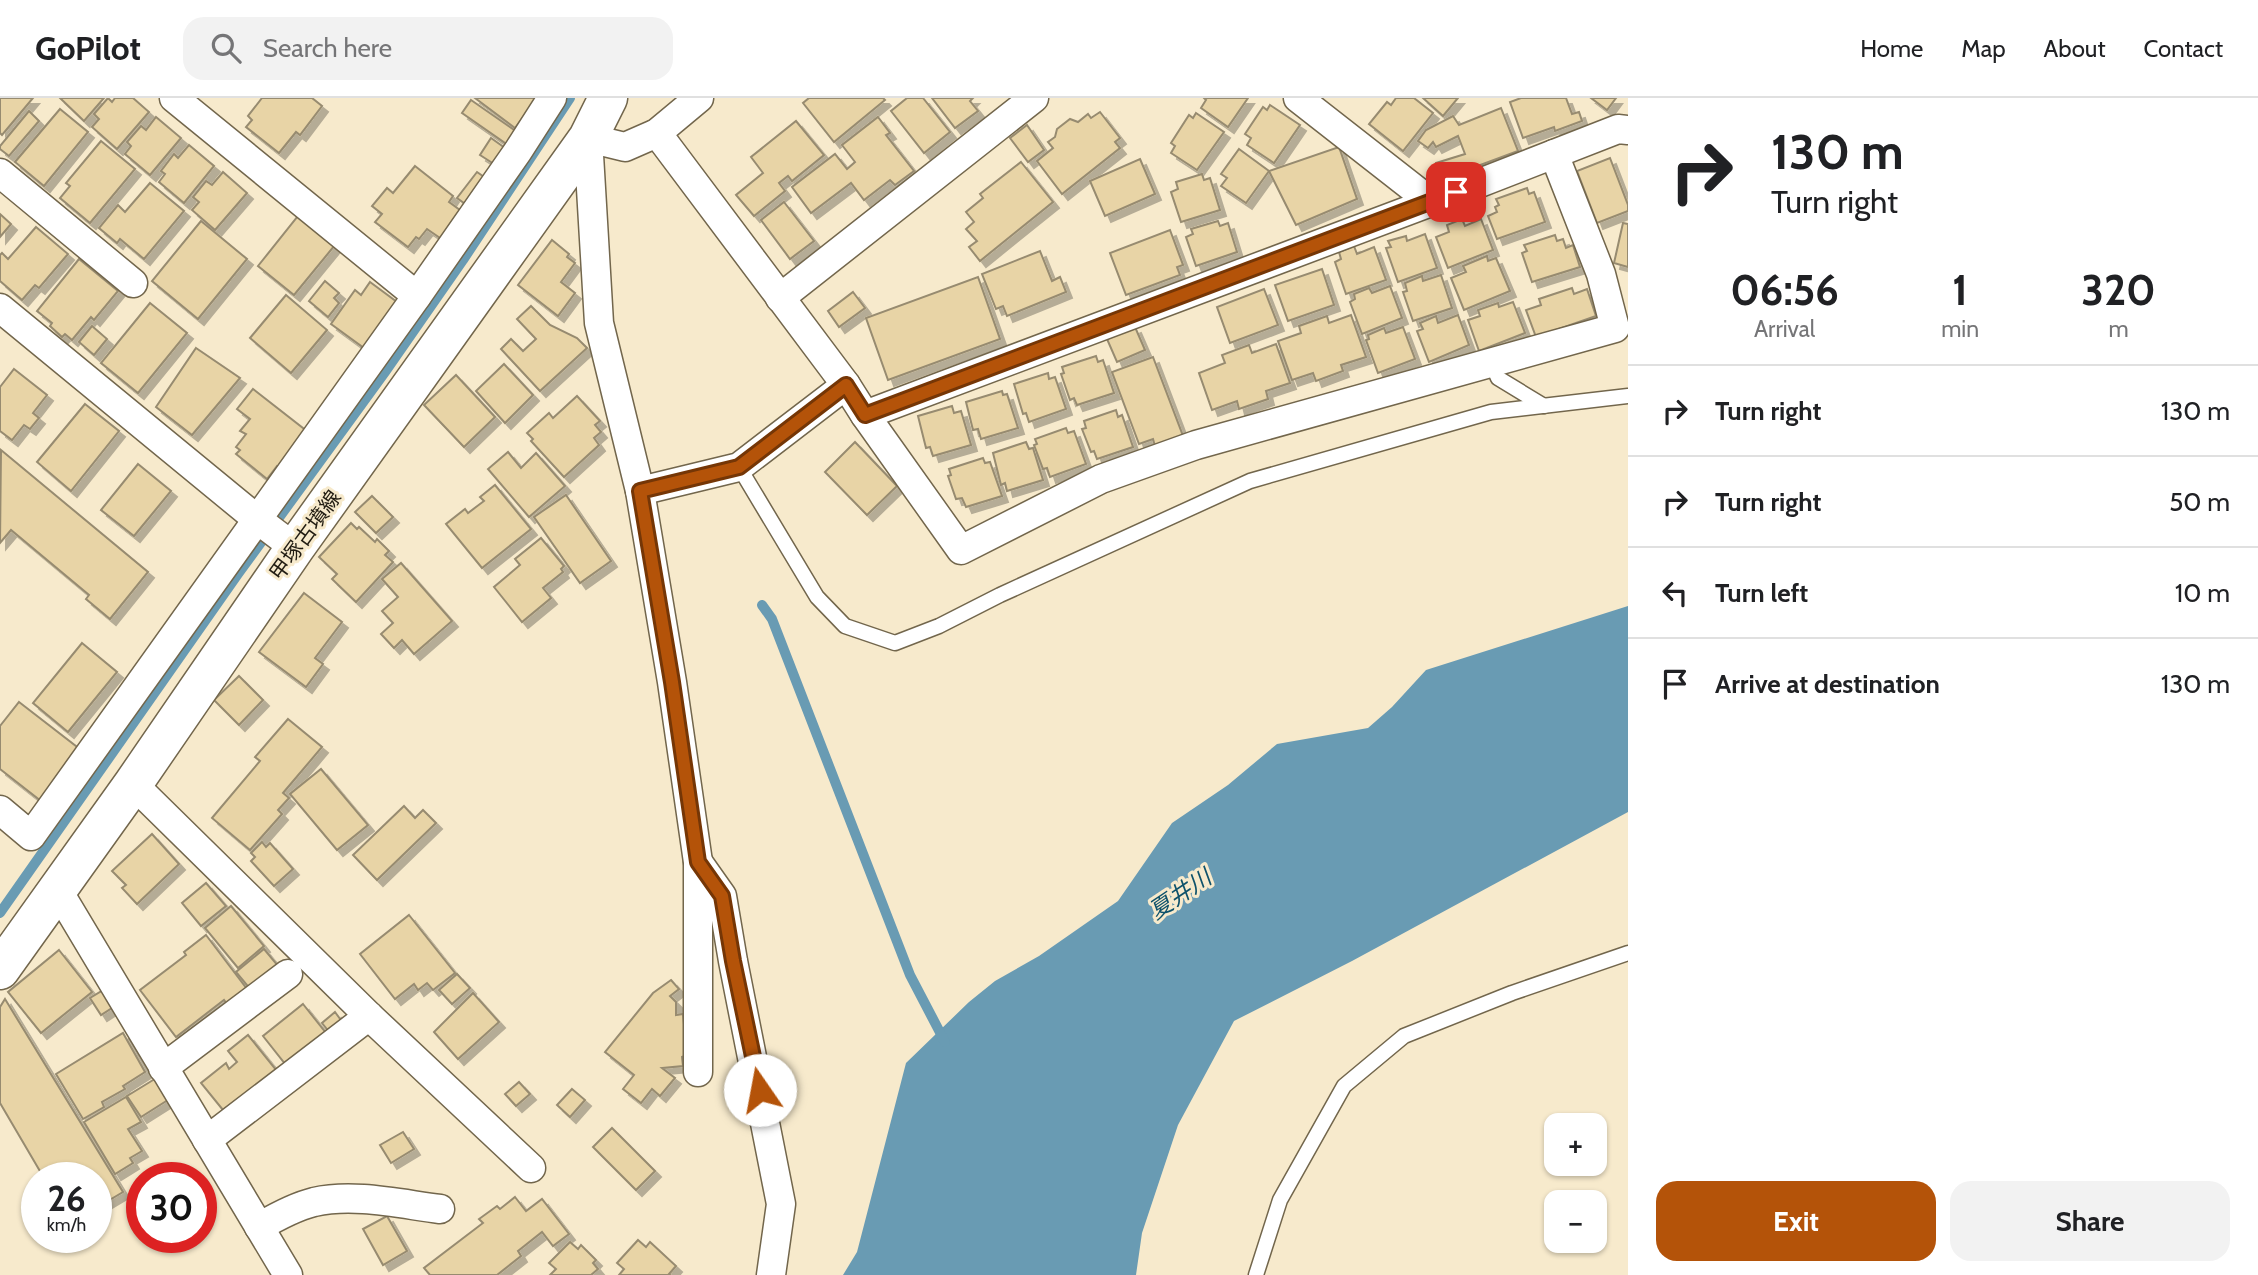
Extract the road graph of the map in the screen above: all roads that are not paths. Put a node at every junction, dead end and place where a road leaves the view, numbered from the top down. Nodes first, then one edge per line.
1 (174, 98) edge
2 (552, 98) edge
3 (608, 98) edge
4 (699, 98) edge
5 (1034, 98) edge
6 (1314, 103) edge
7 (1625, 124) edge
8 (657, 133) junction
9 (588, 138) junction
10 (1554, 153) junction
11 (0, 173) edge
12 (1431, 202) junction
13 (133, 284) dead end
14 (417, 296) junction
15 (780, 298) junction
16 (0, 309) edge
17 (1491, 362) junction
18 (846, 385) junction
19 (1628, 396) edge
20 (1544, 406) junction
21 (865, 415) junction
22 (739, 467) junction
23 (640, 491) junction
24 (275, 533) junction
25 (133, 783) junction
26 (0, 810) edge
27 (698, 862) junction
28 (57, 889) junction
29 (1628, 953) edge
30 (0, 970) edge
31 (288, 974) dead end
32 (369, 1016) junction
33 (163, 1068) junction
34 (698, 1072) dead end
35 (207, 1140) junction
36 (531, 1167) dead end
37 (440, 1209) dead end
38 (259, 1227) junction
39 (288, 1275) edge
40 (771, 1275) edge
41 (1256, 1275) edge

1 - 14 street
2 - 14 street
3 - 9 main road, 甲塚古墳線
4 - 8 street
5 - 15 street
6 - 12 street
7 - 10 street
8 - 9 street
8 - 15 street
9 - 23 street
9 - 24 main road, 甲塚古墳線
10 - 12 street
10 - 17 street
11 - 13 street
12 - 21 street
14 - 24 street
15 - 18 street
16 - 24 street
17 - 20 lane
17 - 21 street
18 - 21 street
18 - 22 street
19 - 20 lane
20 - 22 lane
22 - 23 street
23 - 27 street
24 - 25 main road, 甲塚古墳線
24 - 26 street
25 - 28 main road, 甲塚古墳線
25 - 32 street
27 - 34 street
27 - 40 street
28 - 30 main road, 甲塚古墳線
28 - 33 street
29 - 41 lane
31 - 33 street
32 - 35 street
32 - 36 street
33 - 35 street
35 - 38 street
37 - 38 street
38 - 39 street

